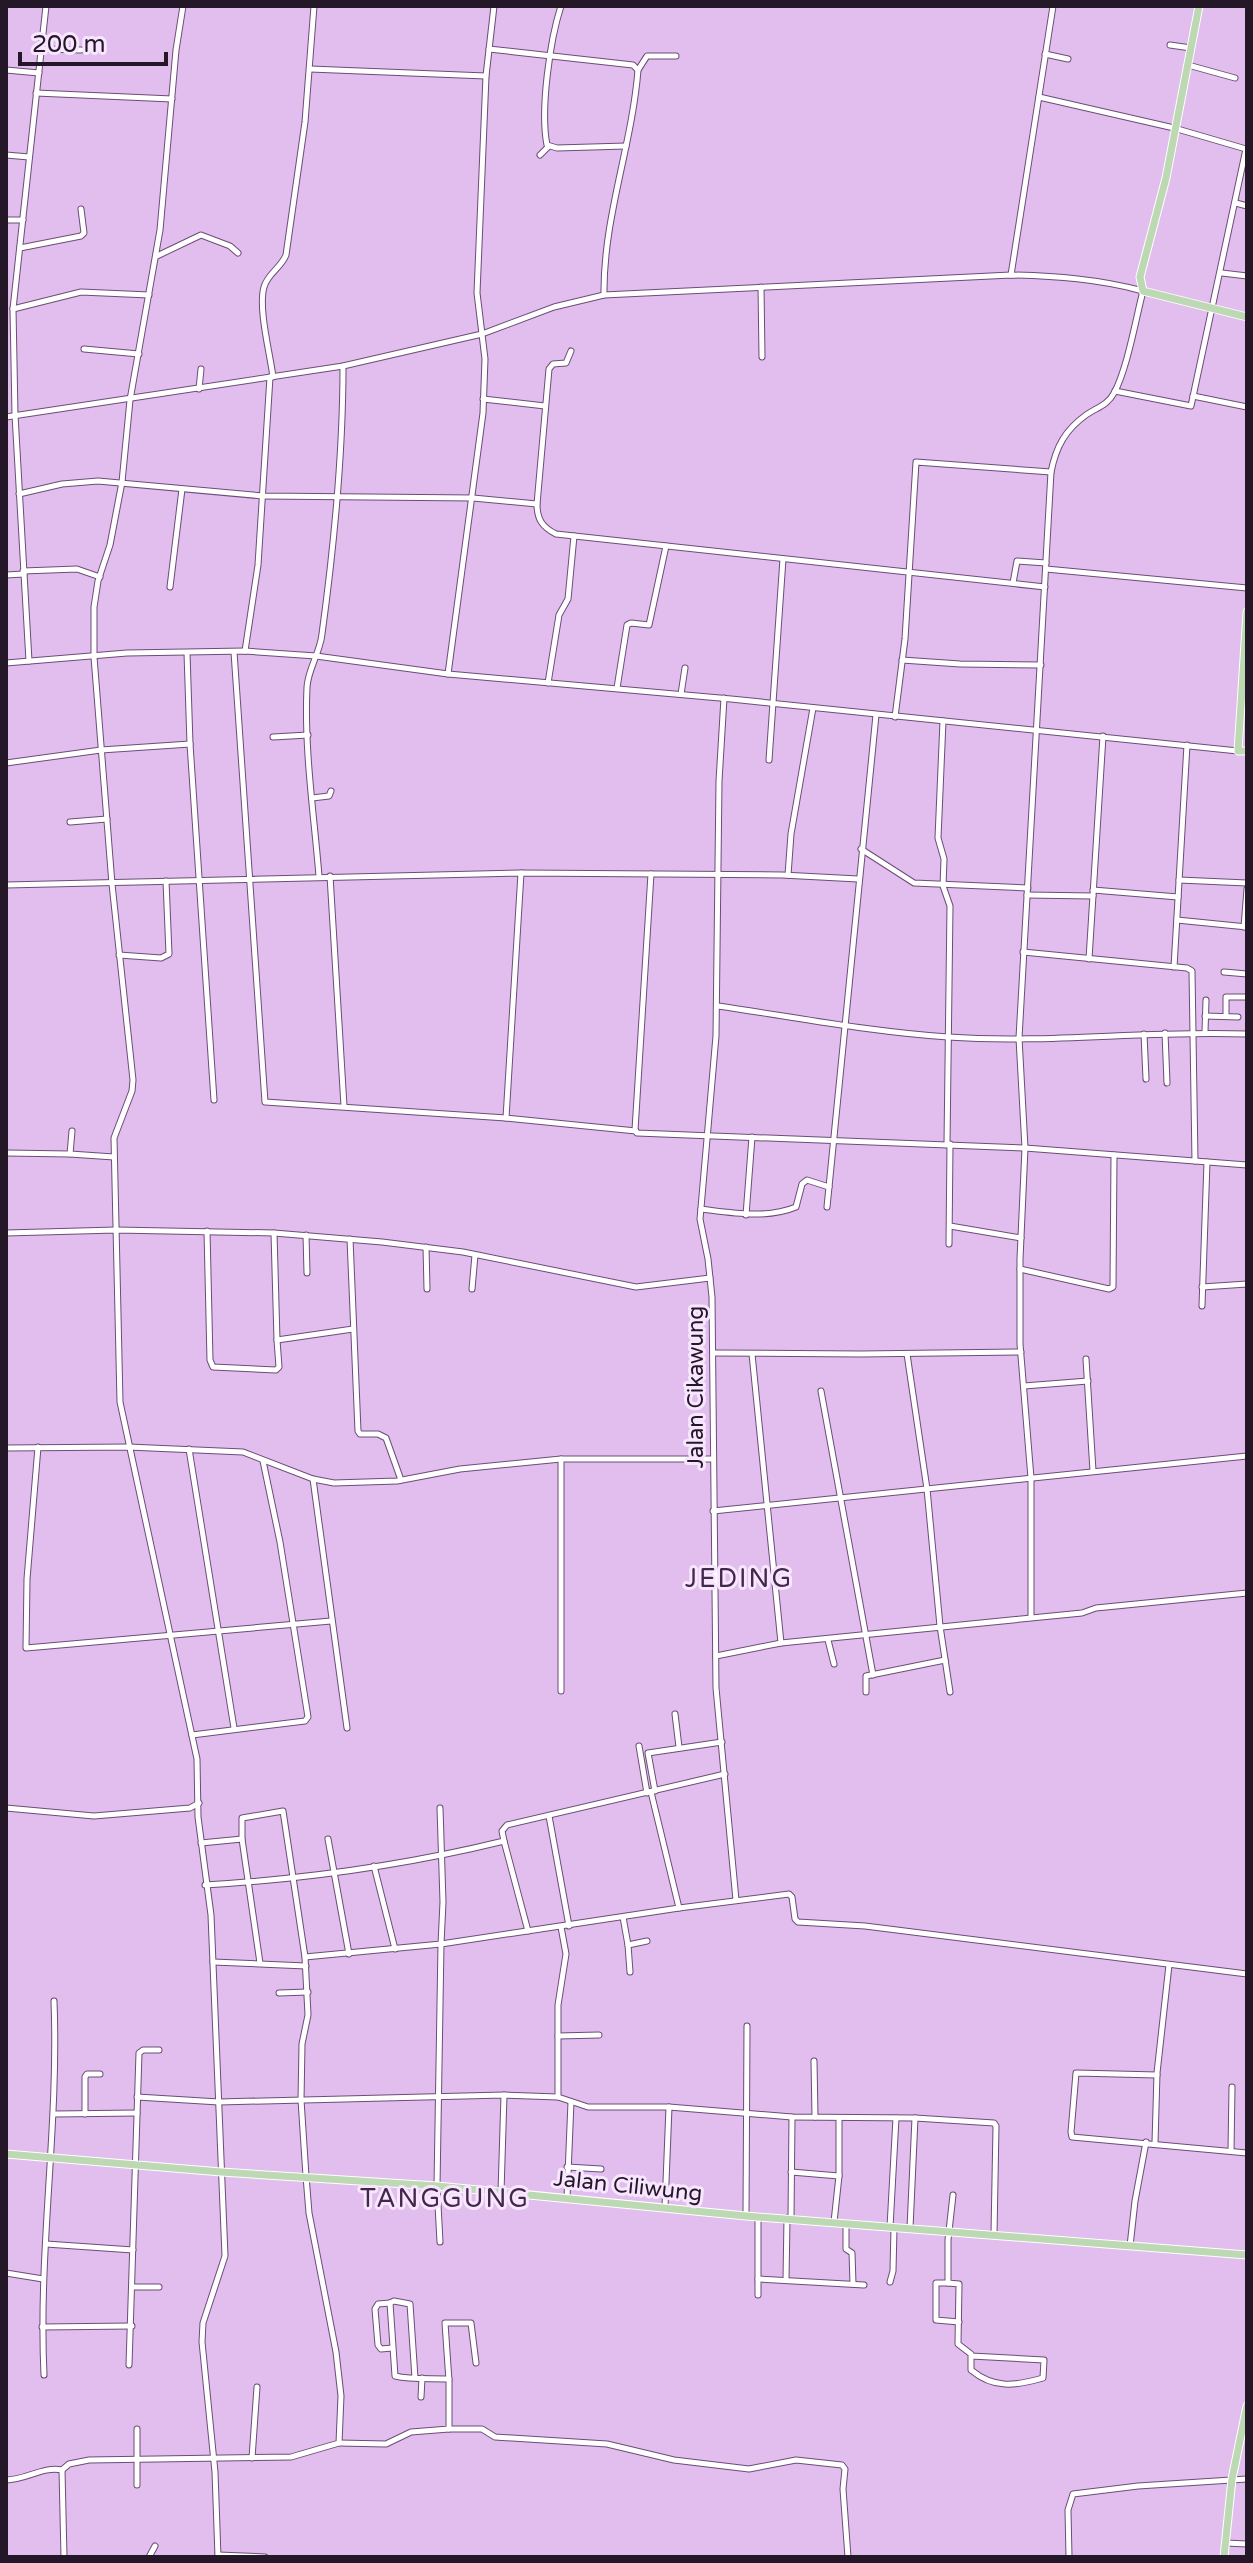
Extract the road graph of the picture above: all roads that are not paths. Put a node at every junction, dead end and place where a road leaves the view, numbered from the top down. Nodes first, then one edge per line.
1 (46, 6) edge
2 (183, 6) edge
3 (314, 6) edge
4 (494, 6) edge
5 (561, 6) edge
6 (1053, 6) edge
7 (1199, 6) edge
8 (1170, 45) dead end
9 (1191, 48) junction
10 (41, 49) junction
11 (489, 49) junction
12 (81, 50) dead end
13 (1045, 54) junction
14 (551, 55) junction
15 (676, 56) dead end
16 (1068, 59) dead end
17 (1187, 65) junction
18 (310, 69) junction
19 (6, 70) edge
20 (638, 70) junction
21 (39, 73) junction
22 (486, 76) junction
23 (1235, 78) dead end
24 (36, 93) junction
25 (1038, 97) junction
26 (172, 99) junction
27 (1174, 128) junction
28 (626, 146) junction
29 (548, 147) junction
30 (1247, 149) edge
31 (6, 155) edge
32 (540, 155) dead end
33 (29, 157) junction
34 (1236, 203) junction
35 (1247, 206) edge
36 (81, 209) dead end
37 (6, 220) edge
38 (23, 220) junction
39 (20, 248) junction
40 (238, 253) dead end
41 (156, 256) junction
42 (1222, 273) junction
43 (1011, 275) junction
44 (1247, 276) edge
45 (761, 287) junction
46 (1143, 291) junction
47 (149, 295) junction
48 (604, 295) junction
49 (1213, 308) junction
50 (13, 309) junction
51 (1247, 317) edge
52 (482, 334) junction
53 (84, 349) dead end
54 (571, 351) dead end
55 (139, 354) junction
56 (762, 357) dead end
57 (343, 366) junction
58 (201, 369) dead end
59 (272, 377) junction
60 (199, 389) junction
61 (1115, 391) junction
62 (1193, 396) junction
63 (483, 399) junction
64 (130, 400) junction
65 (545, 406) junction
66 (1247, 407) edge
67 (15, 415) junction
68 (6, 417) edge
69 (1051, 472) junction
70 (122, 482) junction
71 (182, 489) junction
72 (19, 494) junction
73 (263, 496) junction
74 (336, 498) junction
75 (473, 498) junction
76 (537, 504) junction
77 (574, 536) junction
78 (666, 546) junction
79 (783, 559) junction
80 (1046, 566) junction
81 (24, 572) junction
82 (910, 572) junction
83 (6, 575) edge
84 (99, 579) junction
85 (1013, 583) junction
86 (170, 587) dead end
87 (1045, 587) junction
88 (1247, 588) edge
89 (1247, 612) edge
90 (1246, 642) edge
91 (245, 651) junction
92 (234, 652) junction
93 (187, 653) junction
94 (316, 656) junction
95 (94, 657) junction
96 (902, 660) junction
97 (29, 661) junction
98 (6, 663) edge
99 (1041, 665) junction
100 (685, 668) dead end
101 (448, 674) junction
102 (548, 683) junction
103 (617, 688) junction
104 (681, 694) junction
105 (724, 698) junction
106 (775, 704) junction
107 (813, 708) junction
108 (876, 715) junction
109 (895, 717) junction
110 (943, 721) junction
111 (1037, 730) junction
112 (308, 735) junction
113 (1103, 736) junction
114 (273, 737) dead end
115 (190, 744) junction
116 (1187, 745) junction
117 (101, 750) junction
118 (1238, 751) junction
119 (1247, 751) edge
120 (769, 760) dead end
121 (6, 763) edge
122 (331, 791) dead end
123 (312, 798) junction
124 (107, 819) junction
125 (70, 822) dead end
126 (861, 849) junction
127 (521, 873) junction
128 (651, 874) junction
129 (720, 875) junction
130 (788, 875) junction
131 (319, 876) junction
132 (330, 876) junction
133 (251, 878) junction
134 (858, 879) junction
135 (199, 880) junction
136 (1179, 880) junction
137 (166, 881) junction
138 (112, 884) junction
139 (6, 885) edge
140 (943, 886) junction
141 (1247, 886) edge
142 (1027, 892) junction
143 (1093, 893) junction
144 (1178, 897) junction
145 (1177, 920) junction
146 (1246, 927) edge
147 (1023, 952) junction
148 (119, 955) junction
149 (1089, 959) junction
150 (1174, 967) junction
151 (1224, 972) dead end
152 (1247, 974) edge
153 (1247, 997) edge
154 (1206, 1000) dead end
155 (718, 1006) junction
156 (1205, 1016) junction
157 (1226, 1016) junction
158 (1238, 1017) dead end
159 (846, 1024) junction
160 (1194, 1032) junction
161 (1205, 1032) junction
162 (1165, 1033) junction
163 (1144, 1034) junction
164 (1247, 1034) edge
165 (947, 1037) junction
166 (1019, 1038) junction
167 (1146, 1079) dead end
168 (1167, 1083) dead end
169 (214, 1100) dead end
170 (344, 1106) junction
171 (506, 1118) junction
172 (72, 1131) dead end
173 (636, 1131) junction
174 (709, 1137) junction
175 (752, 1137) junction
176 (835, 1139) junction
177 (948, 1144) junction
178 (1025, 1148) junction
179 (6, 1153) edge
180 (70, 1154) junction
181 (1114, 1155) junction
182 (114, 1157) junction
183 (1195, 1161) junction
184 (1207, 1162) junction
185 (1247, 1165) edge
186 (829, 1187) junction
187 (827, 1207) dead end
188 (701, 1209) junction
189 (746, 1215) junction
190 (950, 1226) junction
191 (116, 1230) junction
192 (207, 1231) junction
193 (6, 1233) edge
194 (274, 1233) junction
195 (306, 1235) junction
196 (1021, 1238) junction
197 (350, 1239) junction
198 (949, 1244) dead end
199 (426, 1247) junction
200 (475, 1255) junction
201 (1020, 1269) junction
202 (307, 1273) dead end
203 (710, 1278) junction
204 (1247, 1284) edge
205 (1202, 1287) junction
206 (427, 1289) dead end
207 (472, 1289) dead end
208 (1202, 1306) dead end
209 (353, 1329) junction
210 (277, 1340) junction
211 (1021, 1352) junction
212 (713, 1353) junction
213 (752, 1354) junction
214 (907, 1354) junction
215 (1086, 1359) dead end
216 (1088, 1381) junction
217 (1024, 1386) junction
218 (821, 1391) dead end
219 (38, 1447) junction
220 (128, 1447) junction
221 (6, 1448) edge
222 (189, 1449) junction
223 (1247, 1456) edge
224 (561, 1459) junction
225 (713, 1459) junction
226 (262, 1460) junction
227 (1093, 1471) junction
228 (1031, 1478) junction
229 (313, 1479) junction
230 (401, 1480) junction
231 (927, 1489) junction
232 (839, 1497) junction
233 (766, 1505) junction
234 (713, 1511) junction
235 (1247, 1593) edge
236 (1031, 1617) junction
237 (331, 1621) junction
238 (293, 1624) junction
239 (940, 1626) junction
240 (217, 1631) junction
241 (864, 1635) junction
242 (170, 1636) junction
243 (828, 1640) junction
244 (781, 1643) junction
245 (716, 1656) junction
246 (945, 1660) junction
247 (834, 1664) dead end
248 (873, 1675) junction
249 (561, 1691) dead end
250 (866, 1692) dead end
251 (950, 1692) dead end
252 (675, 1714) dead end
253 (234, 1728) junction
254 (347, 1728) dead end
255 (192, 1735) junction
256 (722, 1742) junction
257 (639, 1746) dead end
258 (679, 1747) junction
259 (725, 1774) junction
260 (651, 1792) junction
261 (199, 1802) junction
262 (6, 1808) edge
263 (190, 1808) junction
264 (440, 1808) dead end
265 (549, 1816) junction
266 (198, 1817) junction
267 (242, 1839) junction
268 (328, 1839) dead end
269 (504, 1841) junction
270 (201, 1843) junction
271 (442, 1855) junction
272 (374, 1866) junction
273 (334, 1874) junction
274 (293, 1879) junction
275 (249, 1883) junction
276 (205, 1885) junction
277 (736, 1900) junction
278 (679, 1908) junction
279 (623, 1917) junction
280 (569, 1926) junction
281 (561, 1927) junction
282 (528, 1931) junction
283 (647, 1941) dead end
284 (441, 1944) junction
285 (628, 1945) junction
286 (395, 1949) junction
287 (349, 1954) junction
288 (305, 1957) junction
289 (213, 1962) junction
290 (260, 1963) junction
291 (1169, 1965) junction
292 (306, 1966) junction
293 (630, 1972) dead end
294 (1247, 1974) edge
295 (308, 1992) junction
296 (279, 1993) dead end
297 (54, 2001) dead end
298 (747, 2026) dead end
299 (599, 2035) dead end
300 (558, 2036) junction
301 (159, 2050) dead end
302 (814, 2061) dead end
303 (100, 2074) dead end
304 (1157, 2075) junction
305 (1232, 2087) dead end
306 (504, 2095) junction
307 (137, 2097) junction
308 (558, 2097) junction
309 (440, 2098) junction
310 (301, 2100) junction
311 (219, 2102) junction
312 (571, 2102) junction
313 (669, 2107) junction
314 (137, 2113) junction
315 (55, 2114) junction
316 (85, 2114) junction
317 (748, 2114) junction
318 (792, 2117) junction
319 (815, 2117) junction
320 (839, 2118) junction
321 (896, 2118) junction
322 (915, 2118) junction
323 (1146, 2142) junction
324 (1155, 2143) junction
325 (1231, 2151) junction
326 (1247, 2153) edge
327 (6, 2154) edge
328 (52, 2158) junction
329 (135, 2164) junction
330 (567, 2167) junction
331 (601, 2169) dead end
332 (221, 2172) junction
333 (791, 2172) junction
334 (306, 2176) junction
335 (839, 2176) junction
336 (437, 2186) junction
337 (501, 2192) junction
338 (953, 2195) dead end
339 (567, 2198) junction
340 (665, 2207) junction
341 (746, 2216) junction
342 (758, 2217) junction
343 (789, 2218) junction
344 (834, 2222) junction
345 (846, 2223) junction
346 (892, 2227) junction
347 (910, 2228) junction
348 (950, 2231) junction
349 (994, 2234) junction
350 (440, 2242) dead end
351 (46, 2244) junction
352 (1130, 2246) junction
353 (133, 2250) junction
354 (1247, 2255) edge
355 (6, 2273) edge
356 (43, 2279) junction
357 (758, 2279) junction
358 (786, 2280) junction
359 (890, 2282) dead end
360 (948, 2283) junction
361 (853, 2284) junction
362 (864, 2285) dead end
363 (133, 2287) junction
364 (159, 2287) dead end
365 (758, 2295) dead end
366 (390, 2303) junction
367 (959, 2322) junction
368 (132, 2326) junction
369 (42, 2327) junction
370 (392, 2348) junction
371 (971, 2356) junction
372 (476, 2363) dead end
373 (129, 2365) dead end
374 (44, 2375) dead end
375 (418, 2378) junction
376 (449, 2379) junction
377 (257, 2387) dead end
378 (421, 2397) dead end
379 (1247, 2406) edge
380 (137, 2429) dead end
381 (449, 2429) junction
382 (339, 2443) junction
383 (213, 2457) junction
384 (136, 2458) junction
385 (252, 2458) junction
386 (62, 2470) junction
387 (1232, 2479) junction
388 (1247, 2479) edge
389 (6, 2480) edge
390 (137, 2485) dead end
391 (1225, 2543) junction
392 (1247, 2544) edge
393 (155, 2546) dead end
394 (218, 2556) edge
395 (64, 2557) edge
396 (149, 2557) edge
397 (265, 2557) edge
398 (848, 2557) edge
399 (1069, 2557) edge
400 (1224, 2557) edge

1 - 10 street
2 - 26 street
3 - 18 street
4 - 11 street
5 - 14 street
6 - 13 street
7 - 9 main road
8 - 9 street
9 - 17 main road
10 - 12 street
10 - 21 street
11 - 14 street
11 - 22 street
13 - 16 street
13 - 25 street
14 - 20 street
14 - 29 street
15 - 20 street
17 - 23 street
17 - 27 main road
18 - 22 street
18 - 59 street
19 - 21 street
20 - 28 street
21 - 24 street
22 - 52 street
24 - 26 street
24 - 33 street
25 - 27 street
25 - 43 street
26 - 41 street
27 - 30 street
27 - 46 main road
28 - 29 street
28 - 48 street
29 - 32 street
30 - 34 street
31 - 33 street
33 - 38 street
34 - 35 street
34 - 42 street
36 - 39 street
37 - 38 street
38 - 39 street
39 - 50 street
40 - 41 street
41 - 47 street
42 - 44 street
42 - 49 street
43 - 45 street
43 - 46 street
45 - 48 street
45 - 56 street
46 - 49 main road
46 - 61 street
47 - 50 street
47 - 55 street
48 - 52 street
49 - 51 main road
49 - 62 street
50 - 67 street
52 - 57 street
52 - 63 street
53 - 55 street
54 - 65 street
55 - 64 street
57 - 59 street
57 - 74 street
58 - 60 street
59 - 60 street
59 - 73 street
60 - 64 street
61 - 62 street
61 - 69 street
62 - 66 street
63 - 65 street
63 - 75 street
64 - 67 street
64 - 70 street
65 - 76 street
67 - 68 street
67 - 72 street
69 - 80 street
69 - 82 street
70 - 71 street
70 - 72 street
70 - 84 street
71 - 73 street
71 - 86 street
72 - 81 street
73 - 74 street
73 - 91 street
74 - 75 street
74 - 94 street
75 - 76 street
75 - 101 street
76 - 77 street
77 - 78 street
77 - 102 street
78 - 79 street
78 - 103 street
79 - 82 street
79 - 106 street
80 - 85 street
80 - 87 street
80 - 88 street
81 - 83 street
81 - 84 street
81 - 97 street
82 - 85 street
82 - 96 street
84 - 95 street
85 - 87 street
87 - 99 street
89 - 90 main road
90 - 118 main road
91 - 92 street
91 - 94 street
92 - 93 street
92 - 133 street
93 - 95 street
93 - 115 street
94 - 101 street
94 - 112 street
95 - 97 street
95 - 117 street
96 - 99 street
96 - 109 street
97 - 98 street
99 - 111 street
100 - 104 street
101 - 102 street
102 - 103 street
103 - 104 street
104 - 105 street
105 - 106 street
105 - 129 street, Jalan Cikawung
106 - 107 street
106 - 120 street
107 - 108 street
107 - 130 street
108 - 109 street
108 - 126 street
109 - 110 street
110 - 111 street
110 - 140 street
111 - 113 street
111 - 142 street
112 - 114 street
112 - 123 street
113 - 116 street
113 - 143 street
115 - 117 street
115 - 135 street
116 - 118 street
116 - 136 street
117 - 121 street
117 - 124 street
118 - 119 main road
122 - 123 street
123 - 131 street
124 - 125 street
124 - 138 street
126 - 134 street
126 - 140 street
127 - 128 street
127 - 132 street
127 - 171 street
128 - 129 street
128 - 173 street
129 - 130 street
129 - 155 street, Jalan Cikawung
130 - 134 street
131 - 132 street
131 - 133 street
132 - 170 street
133 - 135 street
133 - 170 street
134 - 159 street
135 - 137 street
135 - 169 street
136 - 141 street
136 - 144 street
137 - 138 street
137 - 148 street
138 - 139 street
138 - 148 street
140 - 142 street
140 - 165 street
141 - 146 street
142 - 143 street
142 - 147 street
143 - 144 street
143 - 149 street
144 - 145 street
145 - 146 street
145 - 150 street
147 - 149 street
147 - 166 street
148 - 182 street
149 - 150 street
150 - 160 street
151 - 152 street
153 - 157 street
154 - 156 street
155 - 159 street
155 - 174 street, Jalan Cikawung
156 - 157 street
156 - 161 street
157 - 158 street
159 - 165 street
159 - 176 street
160 - 161 street
160 - 162 street
160 - 183 street
161 - 164 street
162 - 163 street
162 - 168 street
163 - 166 street
163 - 167 street
165 - 166 street
165 - 177 street
166 - 178 street
170 - 171 street
171 - 173 street
172 - 180 street
173 - 174 street
174 - 175 street
174 - 188 street, Jalan Cikawung
175 - 176 street
175 - 189 street
176 - 177 street
176 - 186 street
177 - 178 street
177 - 190 street
178 - 181 street
178 - 196 street
179 - 180 street
180 - 182 street
181 - 183 street
181 - 201 street
182 - 191 street
183 - 184 street
184 - 185 street
184 - 205 street
186 - 187 street
186 - 189 street
188 - 189 street
188 - 203 street, Jalan Cikawung
190 - 196 street
190 - 198 street
191 - 192 street
191 - 193 street
191 - 220 street
192 - 194 street
192 - 210 street
194 - 195 street
194 - 210 street
195 - 197 street
195 - 202 street
196 - 201 street
197 - 199 street
197 - 209 street
199 - 200 street
199 - 206 street
200 - 203 street
200 - 207 street
201 - 211 street
203 - 212 street, Jalan Cikawung
204 - 205 street
205 - 208 street
209 - 210 street
209 - 230 street
211 - 214 street
211 - 217 street
212 - 213 street
212 - 225 street, Jalan Cikawung
213 - 214 street
213 - 233 street
214 - 231 street
215 - 216 street
216 - 217 street
216 - 227 street
217 - 228 street
218 - 232 street
219 - 220 street
219 - 221 street
219 - 242 street
220 - 222 street
220 - 242 street
222 - 226 street
222 - 240 street
223 - 227 street
224 - 225 street
224 - 230 street
224 - 249 street
225 - 234 street, Jalan Cikawung
226 - 229 street
226 - 238 street
227 - 228 street
228 - 231 street
228 - 236 street
229 - 230 street
229 - 237 street
231 - 232 street
231 - 239 street
232 - 233 street
232 - 241 street
233 - 234 street
233 - 244 street
234 - 245 street, Jalan Cikawung
235 - 236 street
236 - 239 street
237 - 238 street
237 - 254 street
238 - 240 street
238 - 253 street
239 - 241 street
239 - 246 street
240 - 242 street
240 - 253 street
241 - 243 street
241 - 248 street
242 - 255 street
243 - 244 street
243 - 247 street
244 - 245 street
245 - 256 street, Jalan Cikawung
246 - 248 street
246 - 251 street
248 - 250 street
252 - 258 street
253 - 255 street
255 - 261 street
256 - 258 street
256 - 259 street, Jalan Cikawung
257 - 260 street
258 - 260 street
259 - 260 street
259 - 277 street, Jalan Cikawung
260 - 265 street
260 - 278 street
261 - 263 street
261 - 266 street
262 - 263 street
263 - 266 street
264 - 271 street
265 - 269 street
265 - 280 street
266 - 270 street
267 - 270 street
267 - 274 street
267 - 275 street
268 - 273 street
269 - 271 street
269 - 282 street
270 - 276 street
271 - 272 street
271 - 284 street
272 - 273 street
272 - 286 street
273 - 274 street
273 - 287 street
274 - 275 street
274 - 288 street
275 - 276 street
275 - 290 street
276 - 289 street
277 - 278 street
277 - 291 street
278 - 279 street
279 - 280 street
279 - 285 street
280 - 281 street
281 - 282 street
281 - 300 street
282 - 284 street
283 - 285 street
284 - 286 street
284 - 309 street
285 - 293 street
286 - 287 street
287 - 288 street
288 - 292 street
289 - 290 street
289 - 311 street
290 - 292 street
291 - 294 street
291 - 304 street
292 - 295 street
295 - 296 street
295 - 310 street
297 - 315 street
298 - 317 street
299 - 300 street
300 - 308 street
301 - 307 street
302 - 319 street
303 - 316 street
304 - 323 street
304 - 324 street
305 - 325 street
306 - 308 street
306 - 309 street
306 - 337 street
307 - 311 street
307 - 314 street
308 - 312 street
309 - 310 street
309 - 336 street
310 - 311 street
310 - 334 street
311 - 332 street
312 - 313 street
312 - 330 street
313 - 317 street
313 - 340 street
314 - 316 street
314 - 329 street
315 - 316 street
315 - 328 street
317 - 318 street
317 - 341 street
318 - 319 street
318 - 333 street
319 - 320 street
320 - 321 street
320 - 335 street
321 - 322 street
321 - 346 street
322 - 347 street
322 - 349 street
323 - 324 street
323 - 352 street
324 - 325 street
325 - 326 street
327 - 328 main road, Jalan Ciliwung
328 - 329 main road, Jalan Ciliwung
328 - 351 street
329 - 332 main road, Jalan Ciliwung
329 - 353 street
330 - 331 street
330 - 339 street
332 - 334 main road, Jalan Ciliwung
332 - 383 street
333 - 335 street
333 - 343 street
334 - 336 main road, Jalan Ciliwung
334 - 382 street
335 - 344 street
336 - 337 main road, Jalan Ciliwung
336 - 350 street
337 - 339 main road, Jalan Ciliwung
338 - 348 street
339 - 340 main road, Jalan Ciliwung
340 - 341 main road, Jalan Ciliwung
341 - 342 main road, Jalan Ciliwung
342 - 343 main road, Jalan Ciliwung
342 - 357 street
343 - 344 main road, Jalan Ciliwung
343 - 358 street
344 - 345 main road, Jalan Ciliwung
345 - 346 main road, Jalan Ciliwung
345 - 361 street
346 - 347 main road, Jalan Ciliwung
346 - 359 street
347 - 348 main road, Jalan Ciliwung
348 - 349 main road, Jalan Ciliwung
348 - 360 street
349 - 352 main road, Jalan Ciliwung
351 - 353 street
351 - 356 street
352 - 354 main road, Jalan Ciliwung
353 - 363 street
355 - 356 street
356 - 369 street
357 - 358 street
357 - 365 street
358 - 361 street
360 - 367 street
360 - 367 street
361 - 362 street
363 - 364 street
363 - 368 street
366 - 370 street
366 - 370 street
366 - 375 street
367 - 371 street
368 - 369 street
368 - 373 street
369 - 374 street
370 - 375 street
371 - 371 street
372 - 376 street
375 - 376 street
375 - 378 street
376 - 381 street
377 - 385 street
379 - 387 main road
380 - 384 street
381 - 382 street
381 - 398 street
382 - 385 street
383 - 384 street
383 - 385 street
383 - 394 street
384 - 386 street
384 - 390 street
386 - 389 street
386 - 395 street
387 - 388 street
387 - 391 main road
387 - 399 street
391 - 392 street
391 - 400 main road
393 - 396 street
394 - 397 street

